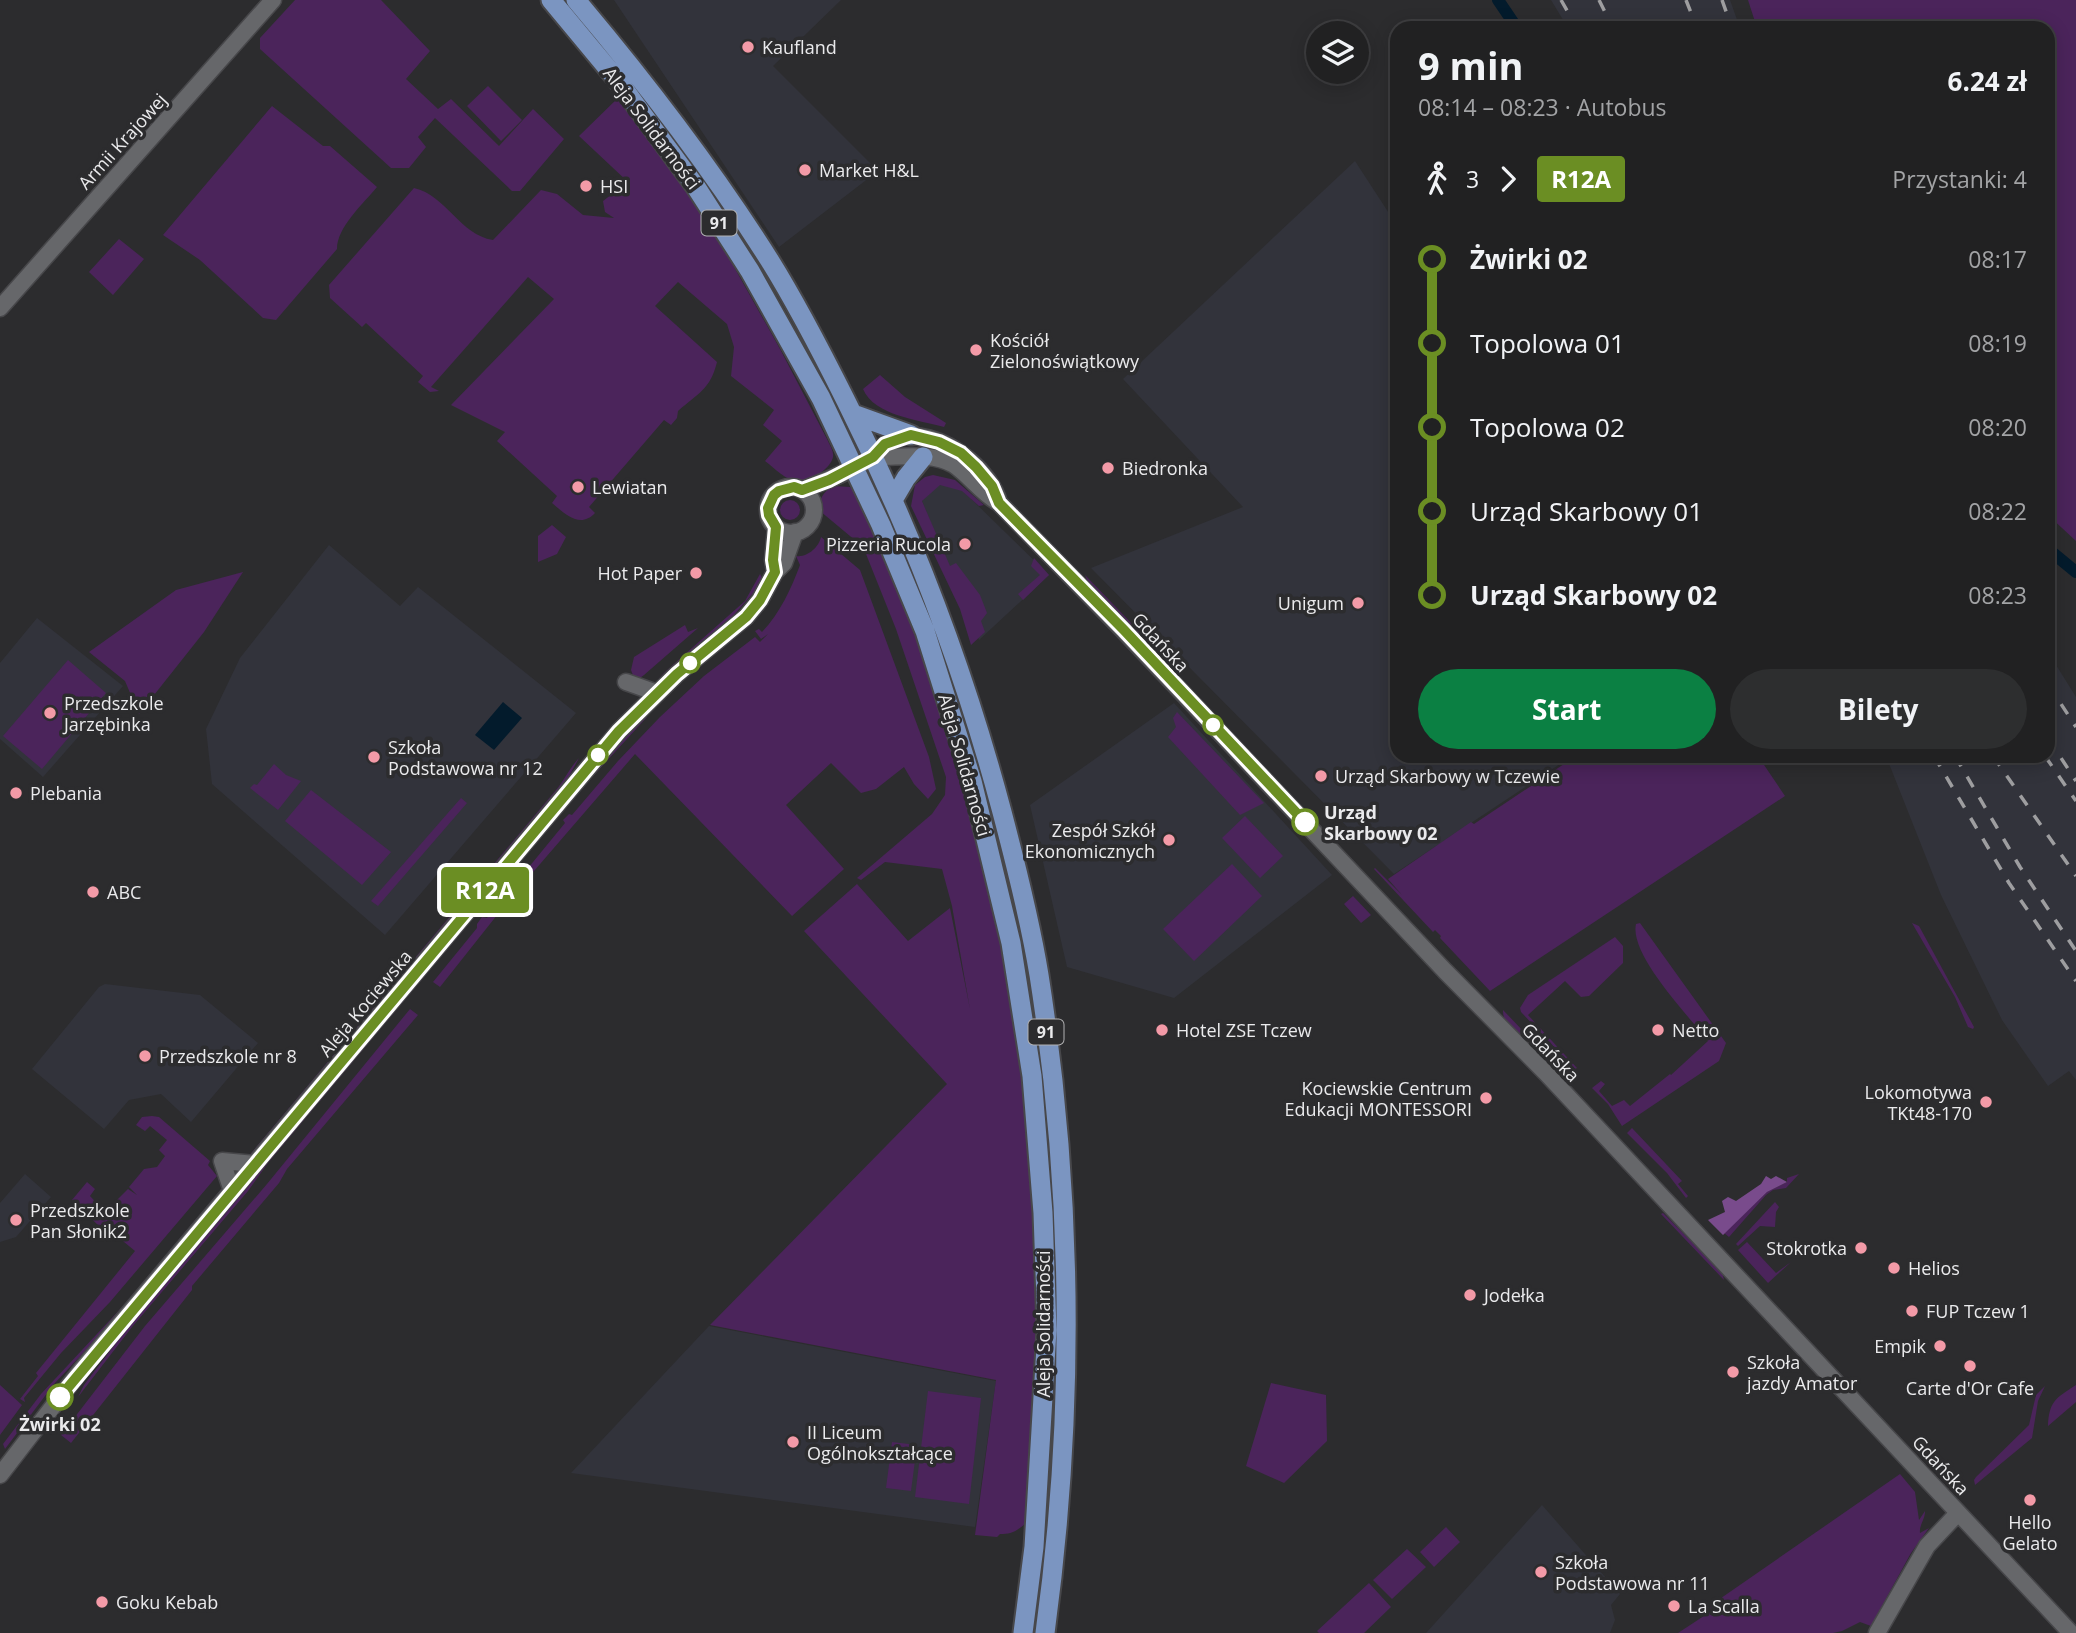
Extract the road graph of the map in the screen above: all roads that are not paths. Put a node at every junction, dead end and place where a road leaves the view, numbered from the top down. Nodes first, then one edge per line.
1 (274, 0) edge
2 (551, 0) edge
3 (576, 0) edge
4 (0, 308) edge
5 (853, 414) junction
6 (911, 435) junction
7 (873, 457) junction
8 (923, 457) junction
9 (855, 467) junction
10 (807, 495) junction
11 (893, 500) junction
12 (999, 503) junction
13 (776, 527) junction
14 (794, 532) junction
15 (775, 572) junction
16 (626, 682) dead end
17 (657, 693) junction
18 (255, 1164) junction
19 (232, 1191) junction
20 (0, 1475) edge
21 (1958, 1513) junction
22 (1023, 1633) edge
23 (1045, 1633) edge
24 (1877, 1633) edge
25 (2071, 1633) edge

1 - 4 street, Armii Krajowej
2 - 9 main road, Aleja Solidarności / 91
3 - 5 main road, Aleja Solidarności / 91
5 - 6 main road
5 - 7 main road, Aleja Solidarności / 91
6 - 7 street
6 - 12 street, Gdańska
7 - 8 street, Gdańska
7 - 9 street
7 - 11 main road, Aleja Solidarności / 91
8 - 11 main road
8 - 12 street, Gdańska
9 - 10 street
9 - 22 main road, Aleja Solidarności / 91
10 - 13 street
10 - 14 street
11 - 23 main road, Aleja Solidarności / 91
12 - 21 street, Gdańska
13 - 14 street
13 - 15 street, Aleja Kociewska
14 - 15 street, Aleja Kociewska
15 - 17 street, Aleja Kociewska
16 - 17 street
17 - 18 street, Aleja Kociewska
18 - 19 street, Aleja Kociewska
18 - 19 street
19 - 20 street, Aleja Kociewska
21 - 24 street
21 - 25 street, Gdańska

